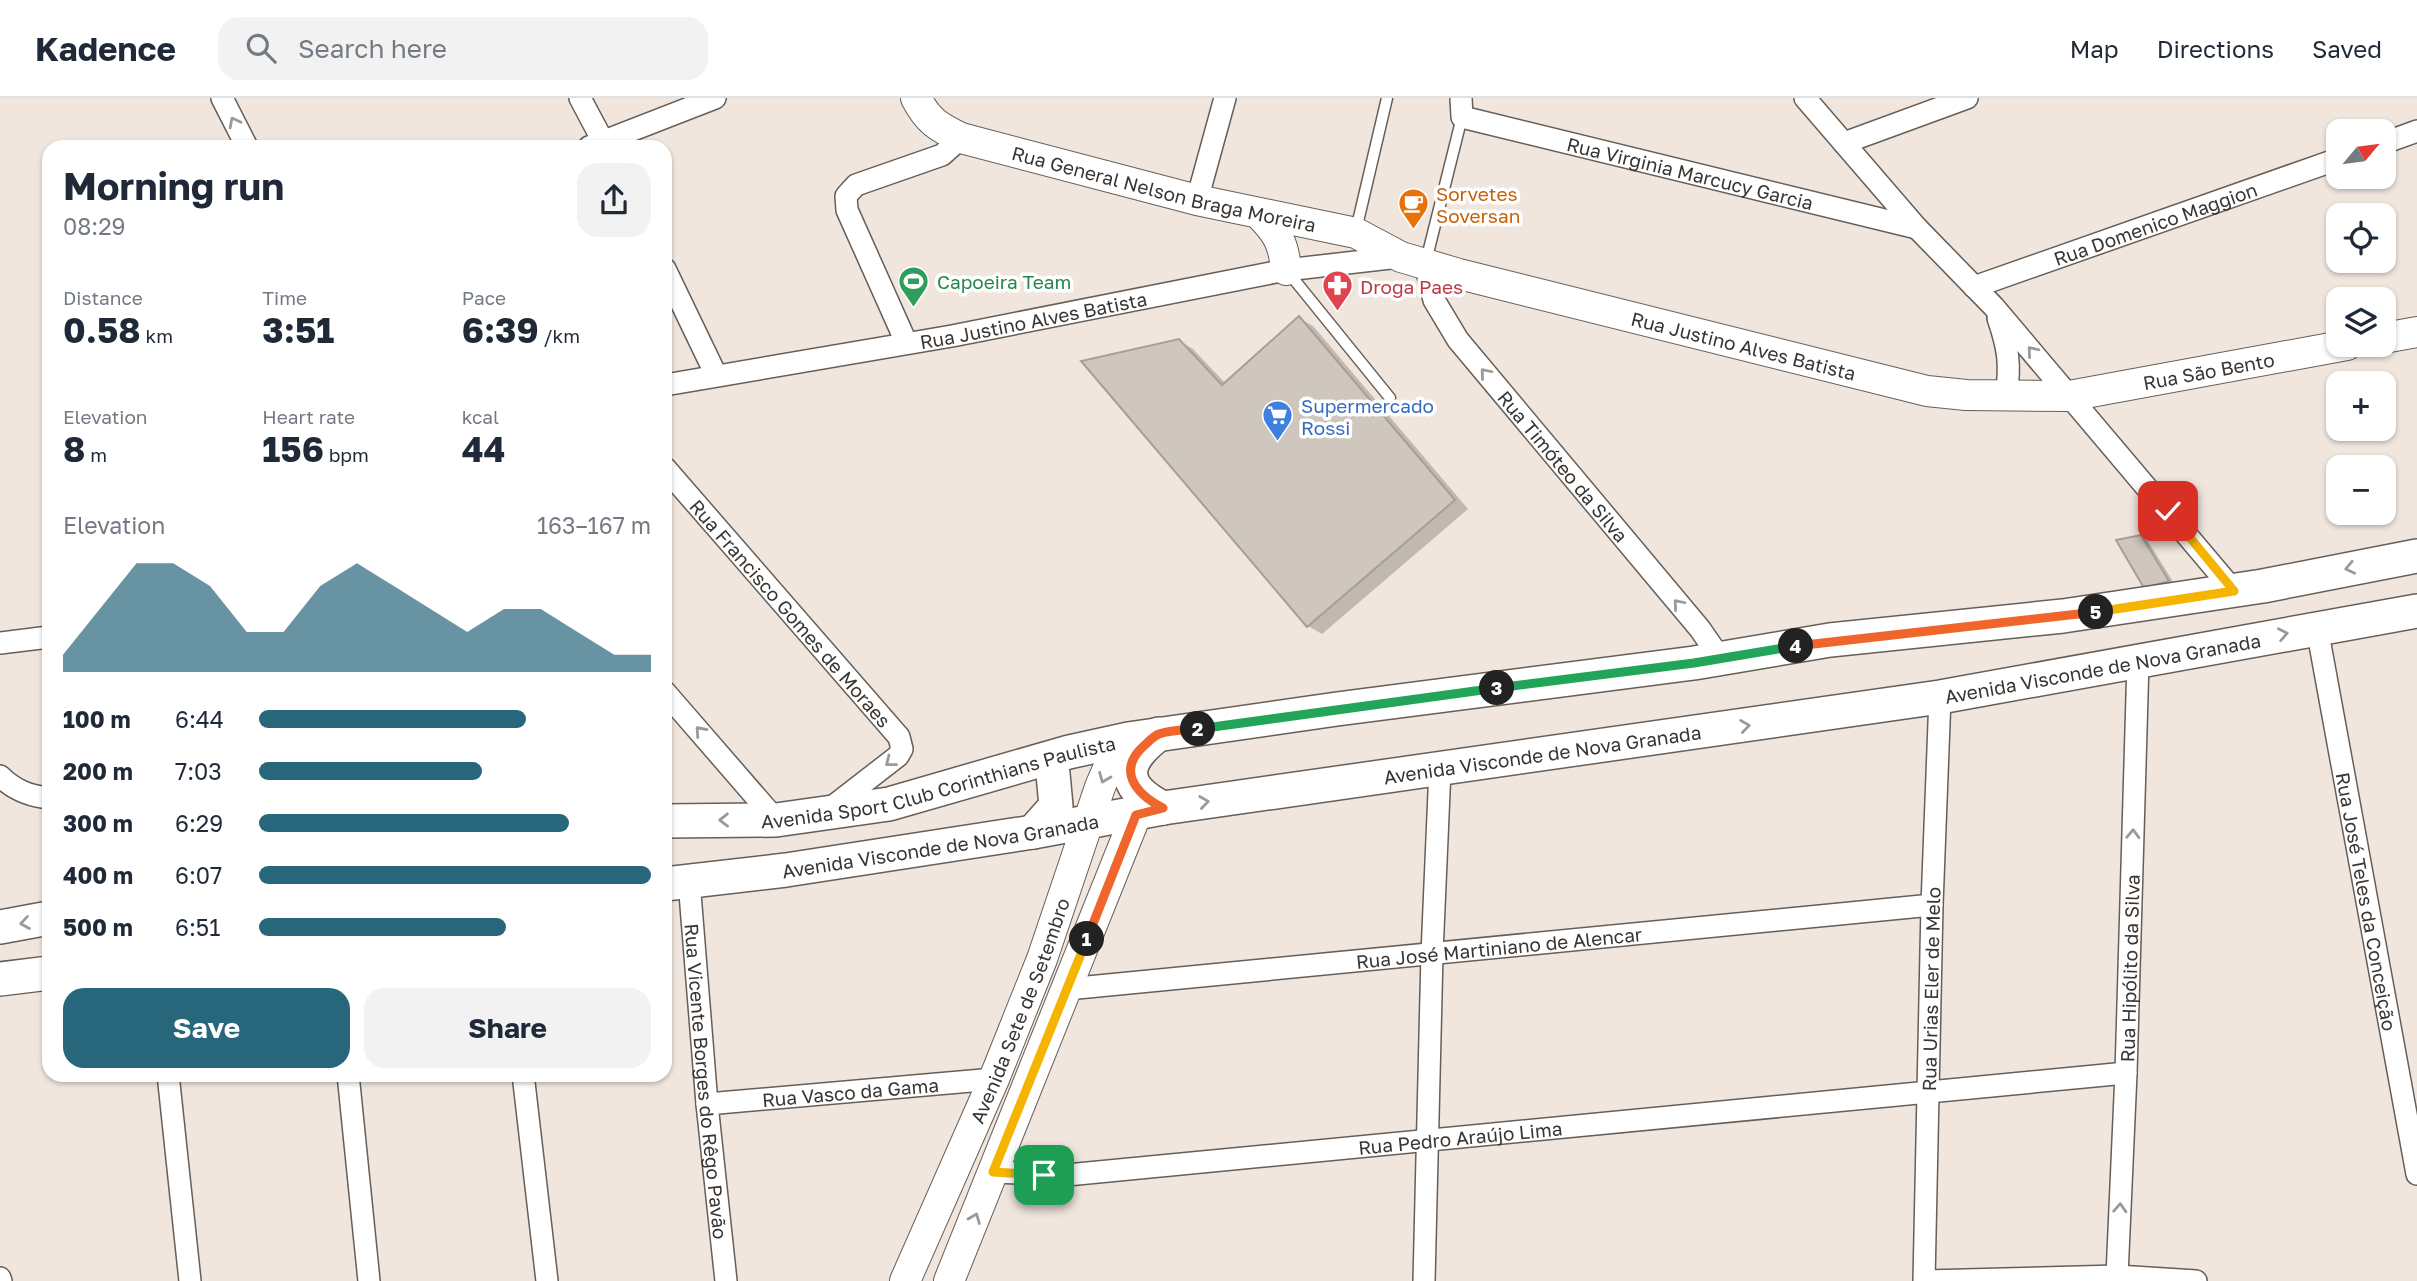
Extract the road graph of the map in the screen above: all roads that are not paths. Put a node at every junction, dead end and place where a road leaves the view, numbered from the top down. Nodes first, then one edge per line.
1 (222, 98) edge
2 (580, 98) edge
3 (715, 98) edge
4 (916, 98) edge
5 (1225, 98) edge
6 (1387, 98) edge
7 (1805, 98) edge
8 (1967, 98) edge
9 (1461, 108) edge
10 (2417, 131) edge
11 (961, 138) junction
12 (2396, 138) edge
13 (243, 140) edge
14 (597, 140) edge
15 (611, 140) edge
16 (1844, 143) junction
17 (2326, 163) edge
18 (1197, 200) junction
19 (1258, 213) junction
20 (1917, 228) junction
21 (1356, 233) junction
22 (1413, 260) junction
23 (1286, 270) junction
24 (672, 284) edge
25 (1974, 288) junction
26 (1994, 307) junction
27 (2417, 332) edge
28 (2396, 336) edge
29 (906, 342) junction
30 (2326, 349) edge
31 (716, 375) junction
32 (672, 384) edge
33 (2006, 395) junction
34 (2069, 396) junction
35 (1390, 398) dead end
36 (672, 476) edge
37 (2417, 556) edge
38 (2234, 591) junction
39 (2417, 611) edge
40 (2318, 628) junction
41 (42, 638) edge
42 (0, 643) edge
43 (1720, 658) junction
44 (2138, 661) junction
45 (1940, 697) junction
46 (672, 700) edge
47 (1144, 736) junction
48 (1048, 759) junction
49 (1440, 769) junction
50 (0, 776) edge
51 (42, 797) edge
52 (1150, 811) junction
53 (824, 813) junction
54 (776, 820) junction
55 (672, 821) edge
56 (1089, 822) junction
57 (1033, 832) junction
58 (677, 883) edge
59 (1932, 905) junction
60 (42, 919) edge
61 (0, 927) edge
62 (1432, 954) junction
63 (42, 974) edge
64 (0, 979) edge
65 (1067, 989) junction
66 (2126, 1073) junction
67 (993, 1079) junction
68 (169, 1082) edge
69 (349, 1082) edge
70 (524, 1082) edge
71 (1928, 1091) junction
72 (707, 1104) junction
73 (2412, 1133) edge
74 (1429, 1141) junction
75 (993, 1172) junction
76 (2417, 1174) edge
77 (2116, 1276) junction
78 (2004, 1279) edge
79 (2155, 1280) edge
80 (190, 1281) edge
81 (369, 1281) edge
82 (547, 1281) edge
83 (726, 1281) edge
84 (905, 1281) edge
85 (949, 1281) edge
86 (1424, 1281) edge
87 (1924, 1281) edge
88 (2196, 1281) edge

13 -> 1 street
2 - 14 street
3 - 15 street
4 - 11 street, Rua General Nelson Braga Moreira
5 - 18 street
6 - 21 lane
7 - 16 street
8 - 16 street
9 - 20 street, Rua Virginia Marcucy Garcia
9 - 22 lane
10 - 12 street
11 - 18 street, Rua General Nelson Braga Moreira
11 - 29 street
16 - 20 street
17 - 25 street, Rua Domenico Maggion
18 - 19 street, Rua General Nelson Braga Moreira
19 - 21 street, Rua General Nelson Braga Moreira
19 - 23 street
20 - 25 street
21 - 22 street, Rua General Nelson Braga Moreira
22 - 23 street, Rua Justino Alves Batista
22 - 33 street, Rua Justino Alves Batista
43 -> 22 street, Rua Timóteo da Silva
23 - 29 street, Rua Justino Alves Batista
23 - 35 lane
24 - 31 street
25 - 26 street
26 - 33 street
34 -> 26 street
27 - 28 street
29 - 31 street, Rua Justino Alves Batista
30 - 34 street, Rua São Bento
31 - 32 street, Rua Justino Alves Batista
33 - 34 street, Rua Justino Alves Batista
34 - 38 street
36 -> 53 street, Rua Francisco Gomes de Moraes
37 -> 38 main road, Avenida Sport Club Corinthians Paulista
38 - 43 main road, Avenida Sport Club Corinthians Paulista
39 - 40 main road, Avenida Visconde de Nova Granada
44 -> 40 main road, Avenida Visconde de Nova Granada
40 - 73 street, Rua José Teles da Conceição
41 - 42 street
43 - 47 main road, Avenida Sport Club Corinthians Paulista
44 - 45 main road, Avenida Visconde de Nova Granada
66 -> 44 street, Rua Hipólito da Silva
49 -> 45 main road, Avenida Visconde de Nova Granada
45 - 59 street, Rua Urias Eler de Melo
54 -> 46 street
47 - 48 main road, Avenida Sport Club Corinthians Paulista
47 - 52 main road
47 -> 56 street, Avenida Sete de Setembro
48 - 53 main road, Avenida Sport Club Corinthians Paulista
48 - 57 main road
52 -> 49 main road, Avenida Visconde de Nova Granada
49 - 62 street
50 - 51 street
52 - 56 main road, Avenida Visconde de Nova Granada
52 - 65 street, Avenida Sete de Setembro
53 - 54 main road, Avenida Sport Club Corinthians Paulista
54 -> 55 main road, Avenida Sport Club Corinthians Paulista
56 - 57 main road, Avenida Visconde de Nova Granada
56 - 67 street, Avenida Sete de Setembro
57 - 58 main road, Avenida Visconde de Nova Granada
58 - 72 street, Rua Vicente Borges do Rêgo Pavão
59 - 62 street, Rua José Martiniano de Alencar
59 - 71 street, Rua Urias Eler de Melo
60 -> 61 main road
62 - 65 street, Rua José Martiniano de Alencar
62 - 74 street
63 - 64 main road
65 - 75 street, Avenida Sete de Setembro
66 - 71 street, Rua Pedro Araújo Lima
77 -> 66 street, Rua Hipólito da Silva
67 - 72 street, Rua Vasco da Gama
67 - 84 street, Avenida Sete de Setembro
68 - 80 street
69 - 81 street
70 - 82 street
71 - 74 street, Rua Pedro Araújo Lima
71 - 87 street, Rua Urias Eler de Melo
72 - 83 street, Rua Vicente Borges do Rêgo Pavão
73 - 76 street, Rua José Teles da Conceição
74 - 75 street, Rua Pedro Araújo Lima
74 - 86 street
85 -> 75 street, Avenida Sete de Setembro
77 - 78 street
77 - 79 street
78 - 87 street
79 - 88 street

